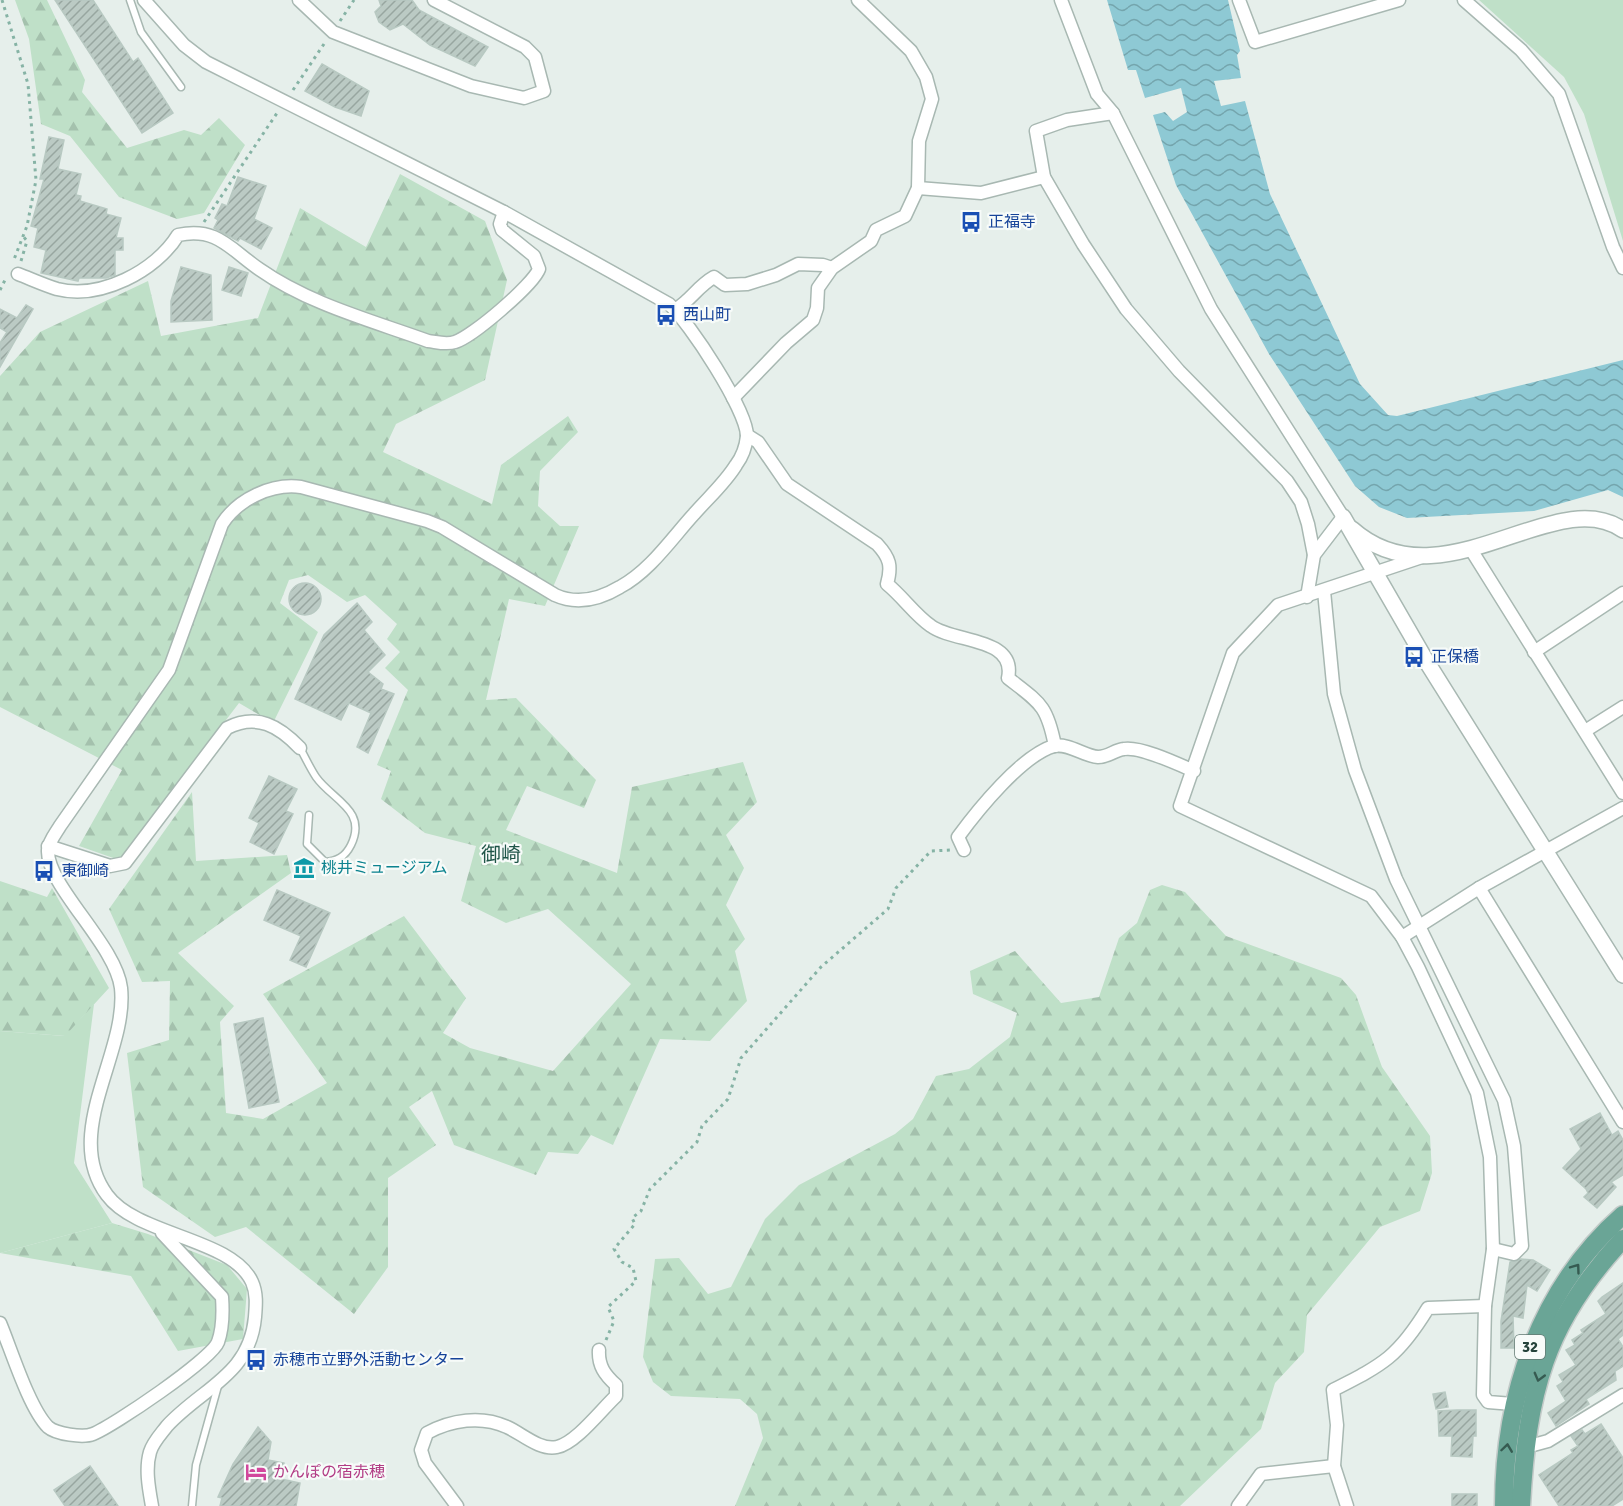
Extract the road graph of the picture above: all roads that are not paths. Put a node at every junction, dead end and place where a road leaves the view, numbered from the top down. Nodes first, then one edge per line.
1 (130, 0) edge
2 (144, 0) edge
3 (299, 0) edge
4 (434, 0) edge
5 (858, 0) edge
6 (1061, 0) edge
7 (1239, 0) edge
8 (1399, 0) edge
9 (1464, 0) edge
10 (181, 87) dead end
11 (1113, 113) junction
12 (1044, 177) junction
13 (918, 188) junction
14 (504, 212) junction
15 (832, 268) junction
16 (1623, 268) edge
17 (18, 274) road end
18 (676, 309) junction
19 (733, 398) junction
20 (747, 435) junction
21 (1343, 517) junction
22 (1623, 530) edge
23 (1470, 548) junction
24 (1314, 555) junction
25 (1422, 557) junction
26 (1375, 575) junction
27 (1324, 591) junction
28 (1623, 593) edge
29 (1307, 597) junction
30 (1534, 652) junction
31 (1623, 707) edge
32 (1585, 731) junction
33 (1055, 746) junction
34 (300, 748) joint
35 (1194, 771) junction
36 (1623, 793) edge
37 (1623, 808) edge
38 (309, 815) dead end
39 (48, 846) junction
40 (964, 850) road end
41 (1545, 851) junction
42 (1479, 888) junction
43 (1418, 924) junction
44 (1402, 937) junction
45 (1623, 975) edge
46 (1623, 1122) edge
47 (1623, 1215) edge
48 (156, 1227) junction
49 (1623, 1239) edge
50 (1493, 1249) junction
51 (1485, 1306) junction
52 (0, 1323) edge
53 (598, 1350) road end
54 (218, 1382) junction
55 (1623, 1395) edge
56 (1513, 1404) junction
57 (1526, 1447) junction
58 (1334, 1466) junction
59 (152, 1506) edge
60 (192, 1506) edge
61 (457, 1506) edge
62 (1238, 1506) edge
63 (1347, 1506) edge
64 (1504, 1506) edge
65 (1521, 1506) edge

1 - 10 lane
2 - 14 street
3 - 4 street
5 - 13 street
6 - 11 street
7 - 8 street
9 - 16 street
11 - 12 street
11 - 21 street
12 - 13 street
12 - 24 street
13 - 15 street
14 - 17 street
14 - 18 street
15 - 18 street
15 - 19 street
18 - 19 street
19 - 20 street
20 - 33 street
20 - 39 street
21 - 24 street
21 - 25 street
21 - 26 street
22 - 23 street
23 - 25 street
23 - 30 street
24 - 29 street
25 - 26 street
26 - 27 street
26 - 41 street
27 - 29 street
27 - 43 street
28 - 30 street
29 - 35 street
30 - 32 street
31 - 32 street
32 - 36 street
33 - 35 street
33 - 40 street
34 - 38 lane
34 - 39 street
35 - 44 street
37 - 41 street
39 - 48 street
41 - 42 street
41 - 45 street
42 - 43 street
42 - 46 street
43 - 44 street
43 - 50 street
44 - 50 street
56 -> 47 main road, 32
48 - 52 street
48 - 54 street
49 -> 57 main road, 32
50 - 51 street
51 - 56 street
51 - 58 street
53 - 61 street
54 - 59 street
54 - 60 lane
55 - 57 street
64 -> 56 main road, 32
57 - 65 main road, 32
58 - 62 street
58 - 63 street

